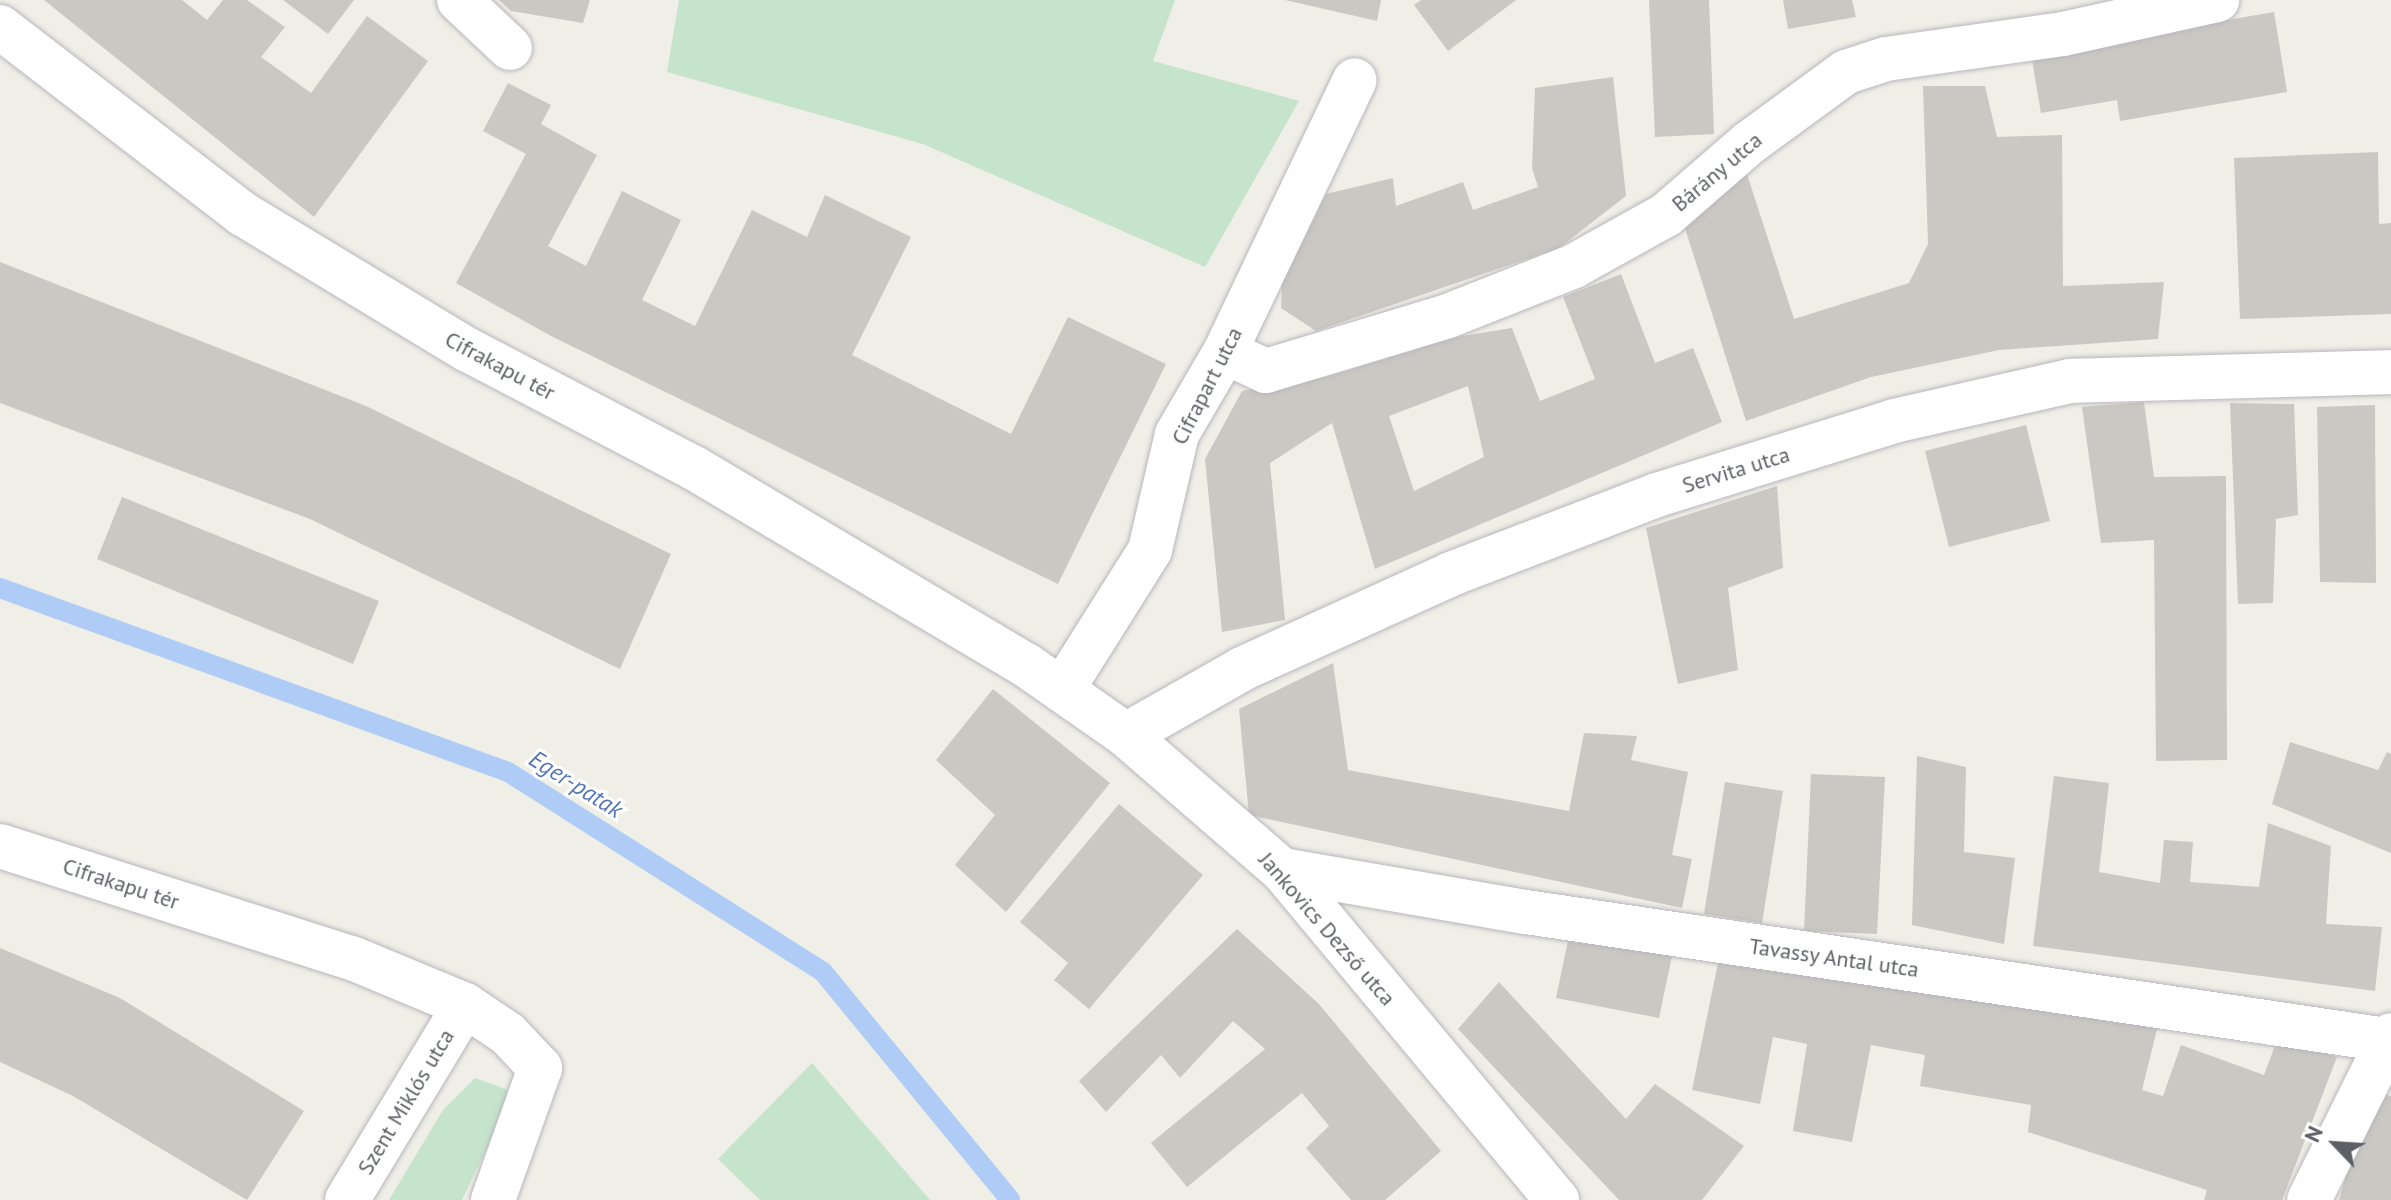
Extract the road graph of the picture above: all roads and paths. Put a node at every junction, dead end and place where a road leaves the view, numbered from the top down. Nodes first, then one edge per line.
1 (459, 0) edge
2 (2217, 0) edge
3 (0, 27) edge
4 (510, 48) dead end
5 (1355, 80) dead end
6 (1225, 352) junction
7 (2391, 372) edge
8 (1026, 665) joint
9 (1062, 690) junction
10 (1126, 735) junction
11 (0, 846) edge
12 (1282, 870) junction
13 (465, 1005) junction
14 (2389, 1037) edge
15 (347, 1200) edge
16 (493, 1200) edge
17 (1557, 1200) edge
18 (2309, 1200) edge

1 - 4 street
2 - 6 street, Bárány utca
3 - 8 street, Cifrakapu tér
5 - 6 street, Cifrapart utca
6 - 9 street, Cifrapart utca
7 - 10 street, Servita utca
8 - 9 street, Jankovics Dezső utca
9 - 10 street, Jankovics Dezső utca
10 - 12 street, Jankovics Dezső utca
11 - 13 street, Cifrakapu tér
12 - 14 street, Tavassy Antal utca
12 - 17 street, Jankovics Dezső utca
13 - 15 street, Szent Miklós utca
13 - 16 street, Cifrakapu tér
14 - 18 street

